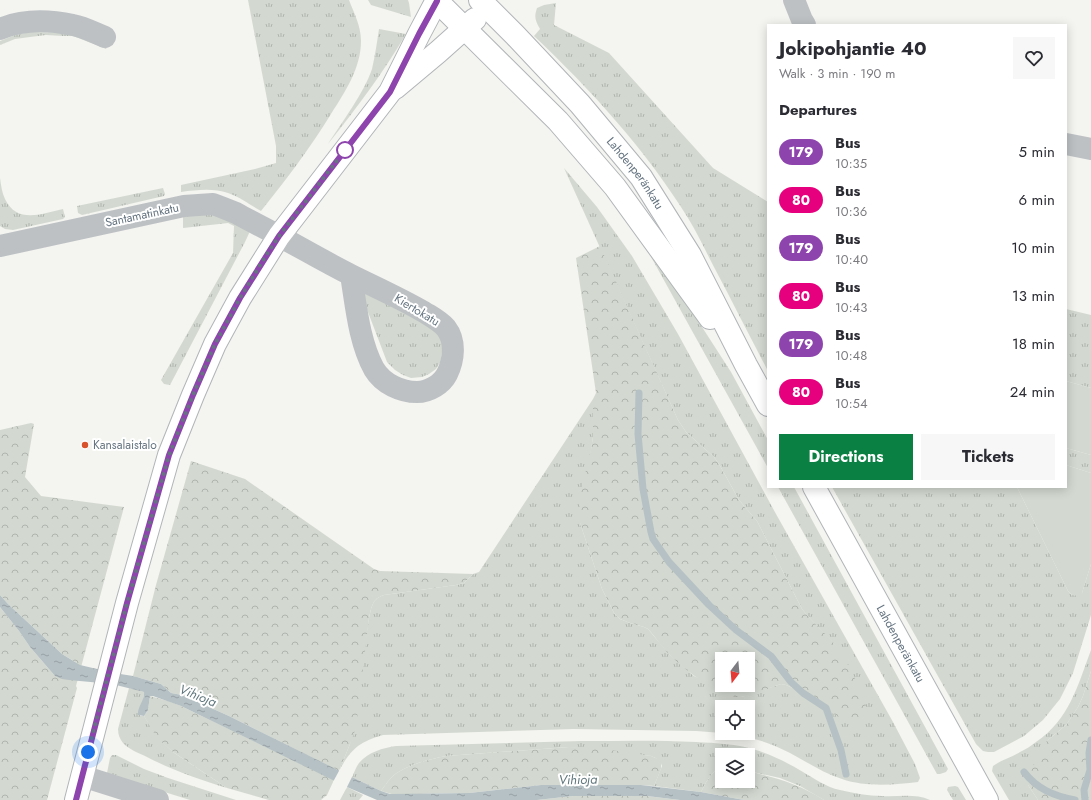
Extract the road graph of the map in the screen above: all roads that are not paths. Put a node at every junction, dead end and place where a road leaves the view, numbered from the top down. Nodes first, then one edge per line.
1 (437, 0) edge
2 (794, 0) edge
3 (488, 3) edge
4 (804, 24) edge
5 (0, 29) edge
6 (465, 29) junction
7 (105, 37) dead end
8 (390, 92) junction
9 (1067, 144) edge
10 (1091, 149) edge
11 (279, 236) junction
12 (0, 246) edge
13 (351, 275) junction
14 (746, 365) junction
15 (767, 403) edge
16 (815, 488) edge
17 (82, 776) junction
18 (76, 800) edge
19 (158, 800) edge
20 (987, 800) edge

1 - 6 main road, Lahdenperänkatu
1 - 8 main road
2 - 4 street
3 - 6 main road
3 - 14 main road, Lahdenperänkatu
5 - 7 street
6 - 8 main road
6 - 14 main road, Lahdenperänkatu
8 - 11 main road
9 - 10 street
11 - 12 street, Santamatinkatu
11 - 13 street, Kiertokatu
11 - 17 main road
13 - 13 street, Kiertokatu
14 - 15 main road, Lahdenperänkatu
16 - 20 main road, Lahdenperänkatu
17 - 18 main road
17 - 19 street

